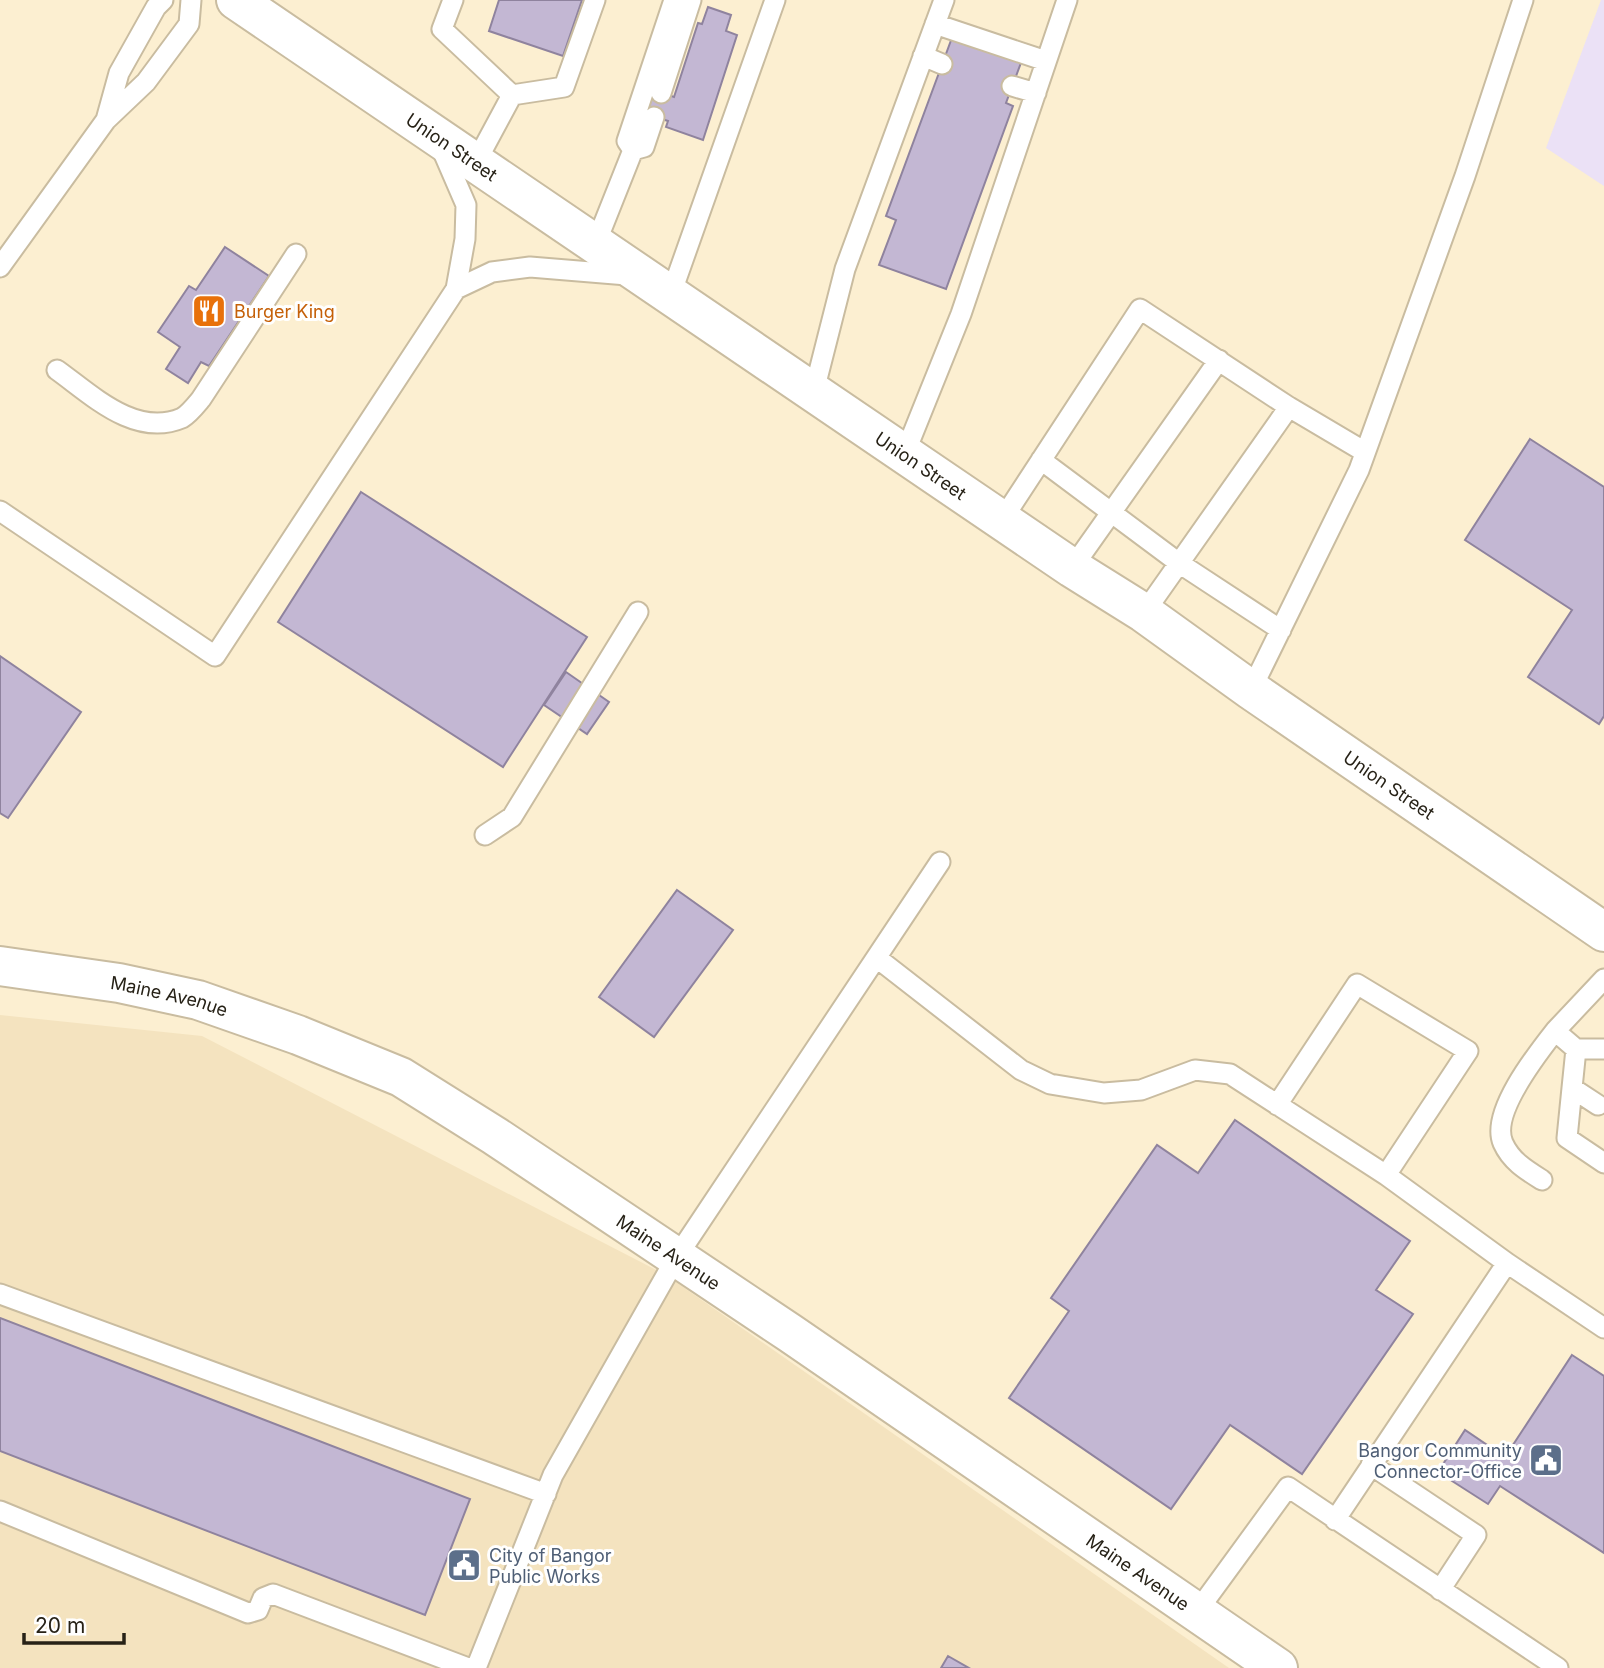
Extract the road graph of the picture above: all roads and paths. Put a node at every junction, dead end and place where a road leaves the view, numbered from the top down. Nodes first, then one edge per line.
1 (163, 0) edge
2 (191, 0) edge
3 (236, 0) edge
4 (453, 0) edge
5 (595, 0) edge
6 (674, 0) edge
7 (691, 0) edge
8 (775, 0) edge
9 (944, 0) edge
10 (1067, 0) edge
11 (1523, 0) edge
12 (935, 24) junction
13 (923, 56) junction
14 (1046, 61) junction
15 (942, 64) dead end
16 (1012, 86) dead end
17 (661, 93) dead end
18 (1036, 93) junction
19 (512, 95) junction
20 (654, 117) dead end
21 (106, 120) junction
22 (436, 135) junction
23 (634, 150) junction
24 (476, 162) junction
25 (596, 243) junction
26 (296, 254) dead end
27 (0, 267) edge
28 (658, 285) junction
29 (456, 289) junction
30 (1219, 360) junction
31 (57, 370) dead end
32 (814, 391) junction
33 (1289, 407) junction
34 (1365, 452) junction
35 (905, 453) junction
36 (1041, 460) junction
37 (0, 511) edge
38 (1111, 512) junction
39 (1002, 520) junction
40 (1179, 563) junction
41 (1072, 568) junction
42 (638, 612) dead end
43 (1144, 613) junction
44 (1280, 630) junction
45 (1251, 690) junction
46 (485, 835) dead end
47 (940, 862) dead end
48 (1604, 932) edge
49 (877, 958) junction
50 (0, 966) edge
51 (1604, 979) edge
52 (1555, 1031) junction
53 (1576, 1049) junction
54 (1604, 1049) edge
55 (1572, 1088) junction
56 (1277, 1105) junction
57 (1598, 1105) dead end
58 (1604, 1163) edge
59 (1386, 1175) junction
60 (1542, 1180) dead end
61 (676, 1258) junction
62 (1507, 1263) junction
63 (0, 1294) edge
64 (1604, 1328) edge
65 (1371, 1465) junction
66 (546, 1494) junction
67 (0, 1511) edge
68 (1335, 1520) junction
69 (1440, 1590) junction
70 (1196, 1613) junction
71 (468, 1668) edge
72 (476, 1668) edge
73 (1278, 1668) edge
74 (1558, 1668) edge

1 - 21 lane
2 - 21 lane
3 - 22 main road, Union Street
4 - 19 lane
5 - 19 lane
6 - 23 lane
7 - 17 lane
8 - 28 lane
9 - 12 lane
10 - 14 lane
11 - 34 lane
12 - 13 lane
12 - 14 lane
13 - 15 lane
13 - 32 lane
14 - 18 lane
16 - 18 lane
18 - 35 lane
19 - 24 lane
20 - 23 lane
21 - 27 lane
22 - 24 main road, Union Street
22 - 29 lane
23 - 25 lane
24 - 25 main road, Union Street
25 - 28 main road, Union Street
26 - 31 lane
28 - 29 lane
28 - 32 main road, Union Street
29 - 37 lane
30 - 33 lane
30 - 36 lane
30 - 38 lane
32 - 35 main road, Union Street
33 - 34 lane
33 - 40 lane
34 - 44 lane
35 - 39 main road, Union Street
36 - 38 lane
36 - 39 lane
38 - 40 lane
38 - 41 lane
39 - 41 main road, Union Street
40 - 43 lane
40 - 44 lane
41 - 43 main road, Union Street
42 - 46 lane
43 - 45 main road, Union Street
44 - 45 lane
45 - 48 main road, Union Street
47 - 49 lane
49 - 56 lane
49 - 61 lane
50 - 61 main road, Maine Avenue
51 - 52 lane
52 - 53 lane
52 - 60 lane
53 - 54 lane
53 - 55 lane
55 - 57 lane
55 - 58 lane
56 - 59 lane
56 - 59 lane
59 - 62 lane
61 - 66 lane
61 - 70 main road, Maine Avenue
62 - 64 lane
62 - 65 lane
63 - 66 lane
65 - 68 lane
65 - 69 lane
66 - 72 lane
67 - 71 lane
68 - 69 lane
68 - 70 lane
69 - 74 lane
70 - 73 main road, Maine Avenue

